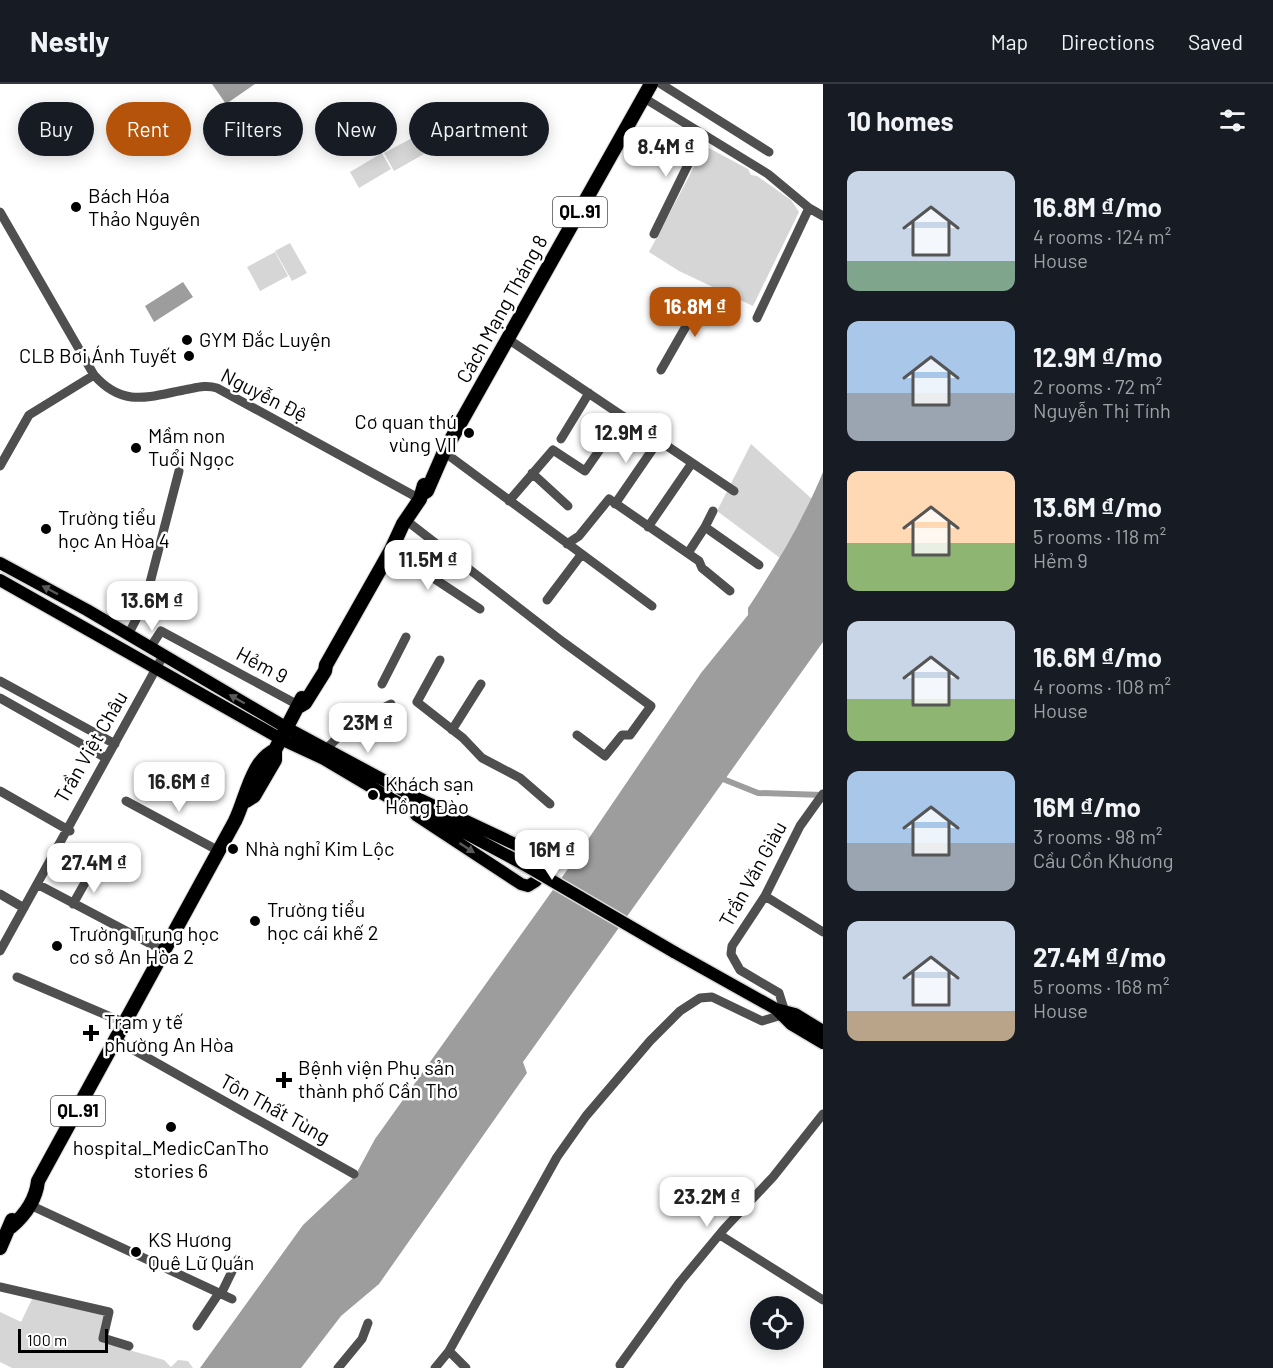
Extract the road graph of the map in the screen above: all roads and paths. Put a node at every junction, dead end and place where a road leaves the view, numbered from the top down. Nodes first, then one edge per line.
1 (651, 84) edge
2 (661, 84) edge
3 (644, 98) junction
4 (703, 134) junction
5 (769, 152) dead end
6 (809, 208) junction
7 (0, 212) edge
8 (823, 216) edge
9 (654, 234) dead end
10 (705, 293) dead end
11 (757, 318) dead end
12 (508, 339) junction
13 (661, 370) dead end
14 (94, 375) junction
15 (589, 393) junction
16 (623, 416) junction
17 (561, 439) dead end
18 (659, 440) junction
19 (443, 456) junction
20 (692, 463) junction
21 (0, 466) edge
22 (179, 471) dead end
23 (532, 473) junction
24 (734, 490) dead end
25 (421, 496) junction
26 (509, 501) junction
27 (615, 504) junction
28 (568, 506) dead end
29 (713, 511) dead end
30 (406, 522) junction
31 (648, 527) junction
32 (705, 527) junction
33 (567, 544) junction
34 (392, 547) junction
35 (688, 553) junction
36 (581, 555) junction
37 (0, 563) edge
38 (759, 565) dead end
39 (0, 580) edge
40 (730, 591) dead end
41 (547, 600) dead end
42 (652, 606) dead end
43 (480, 609) dead end
44 (128, 635) junction
45 (406, 637) dead end
46 (150, 648) junction
47 (163, 656) junction
48 (440, 660) dead end
49 (157, 668) junction
50 (0, 681) edge
51 (382, 684) dead end
52 (481, 684) dead end
53 (0, 698) edge
54 (391, 704) dead end
55 (300, 706) junction
56 (452, 730) junction
57 (577, 735) dead end
58 (281, 739) junction
59 (115, 744) junction
60 (327, 748) junction
61 (106, 758) junction
62 (0, 790) edge
63 (404, 791) junction
64 (823, 794) edge
65 (126, 801) dead end
66 (400, 804) junction
67 (550, 804) dead end
68 (426, 812) junction
69 (67, 830) junction
70 (219, 851) junction
71 (91, 872) dead end
72 (36, 884) junction
73 (0, 894) edge
74 (765, 896) junction
75 (73, 903) junction
76 (24, 908) junction
77 (823, 932) edge
78 (0, 951) edge
79 (164, 951) junction
80 (17, 977) dead end
81 (781, 1012) junction
82 (125, 1023) junction
83 (823, 1031) edge
84 (116, 1040) junction
85 (823, 1043) edge
86 (823, 1114) edge
87 (354, 1174) dead end
88 (38, 1181) junction
89 (30, 1204) junction
90 (11, 1227) junction
91 (720, 1235) junction
92 (0, 1248) edge
93 (238, 1259) dead end
94 (0, 1287) edge
95 (220, 1294) junction
96 (232, 1299) dead end
97 (823, 1300) edge
98 (368, 1323) dead end
99 (197, 1326) dead end
100 (129, 1346) dead end
101 (449, 1351) junction
102 (620, 1365) dead end
103 (338, 1368) edge
104 (435, 1368) edge
105 (466, 1368) edge

1 - 3 highway, Cách Mạng Tháng 8 / QL.91
2 - 5 street
3 - 4 street
3 - 12 highway, Cách Mạng Tháng 8 / QL.91
4 - 6 street
4 - 9 street
6 - 8 street
6 - 11 street
7 - 14 street, Nguyễn Đệ
10 - 13 street
12 - 15 street
12 - 19 highway, Cách Mạng Tháng 8 / QL.91
14 - 21 street
14 - 25 street, Nguyễn Đệ
15 - 16 street
15 - 17 street
16 - 18 street
16 - 23 street
18 - 20 street
18 - 27 street
19 - 25 highway, Cách Mạng Tháng 8 / QL.91
19 - 26 street
20 - 24 street
20 - 31 street
22 - 44 street
23 - 26 street
23 - 28 street
25 - 30 highway, Cách Mạng Tháng 8 / QL.91
26 - 33 street
27 - 31 street
27 - 33 street
29 - 32 street
30 - 34 highway, Cách Mạng Tháng 8 / QL.91
30 - 57 street
31 - 35 street
32 - 35 street
32 - 38 street
33 - 36 street
34 - 43 street
34 - 55 highway, Cách Mạng Tháng 8 / QL.91
35 - 40 street
36 - 41 street
36 - 42 street
44 -> 37 main road
39 - 49 main road
44 - 46 main road
45 - 51 street
46 - 47 main road
46 - 55 street, Hẻm 9
47 - 49 street, Trần Việt Châu
58 -> 47 main road
48 - 56 street
49 - 58 main road
49 - 59 street, Trần Việt Châu
50 - 59 street
52 - 56 street
53 - 61 street
54 - 60 street
55 - 58 highway, Cách Mạng Tháng 8 / QL.91
56 - 67 street
58 - 60 main road
58 - 66 main road
58 - 70 highway, Cách Mạng Tháng 8 / QL.91
59 - 61 street, Trần Việt Châu
60 - 63 main road
61 - 69 street, Trần Việt Châu
62 - 69 street
66 -> 63 main road
63 - 68 main road
64 - 74 street, Trần Văn Giàu
65 - 70 street
66 - 68 main road
68 - 81 main road, bridge
69 - 72 street, Trần Việt Châu
70 - 79 highway, Cách Mạng Tháng 8 / QL.91
71 - 75 street
72 - 75 street
72 - 76 street, Trần Việt Châu
73 - 76 street
74 - 77 street
74 - 81 street, Trần Văn Giàu
75 - 79 street
76 - 78 street, Trần Việt Châu
79 - 82 highway, Cách Mạng Tháng 8 / QL.91
80 - 82 street
81 - 83 main road
81 - 85 main road
81 - 101 street
82 - 84 highway, Cách Mạng Tháng 8 / QL.91
84 - 87 street, Tôn Thất Tùng
84 - 88 highway, Cách Mạng Tháng 8 / QL.91
86 - 91 street
88 - 89 highway, Cách Mạng Tháng 8 / QL.91
88 - 90 highway, Cách Mạng Tháng 8 / QL.91
89 - 90 highway, Cách Mạng Tháng 8 / QL.91
89 - 95 street
90 - 92 highway, Cách Mạng Tháng 8 / QL.91
91 - 97 street
91 - 102 street
93 - 95 street
94 - 100 street
95 - 96 street
95 - 99 street
98 - 103 street
101 - 104 street
101 - 105 street

